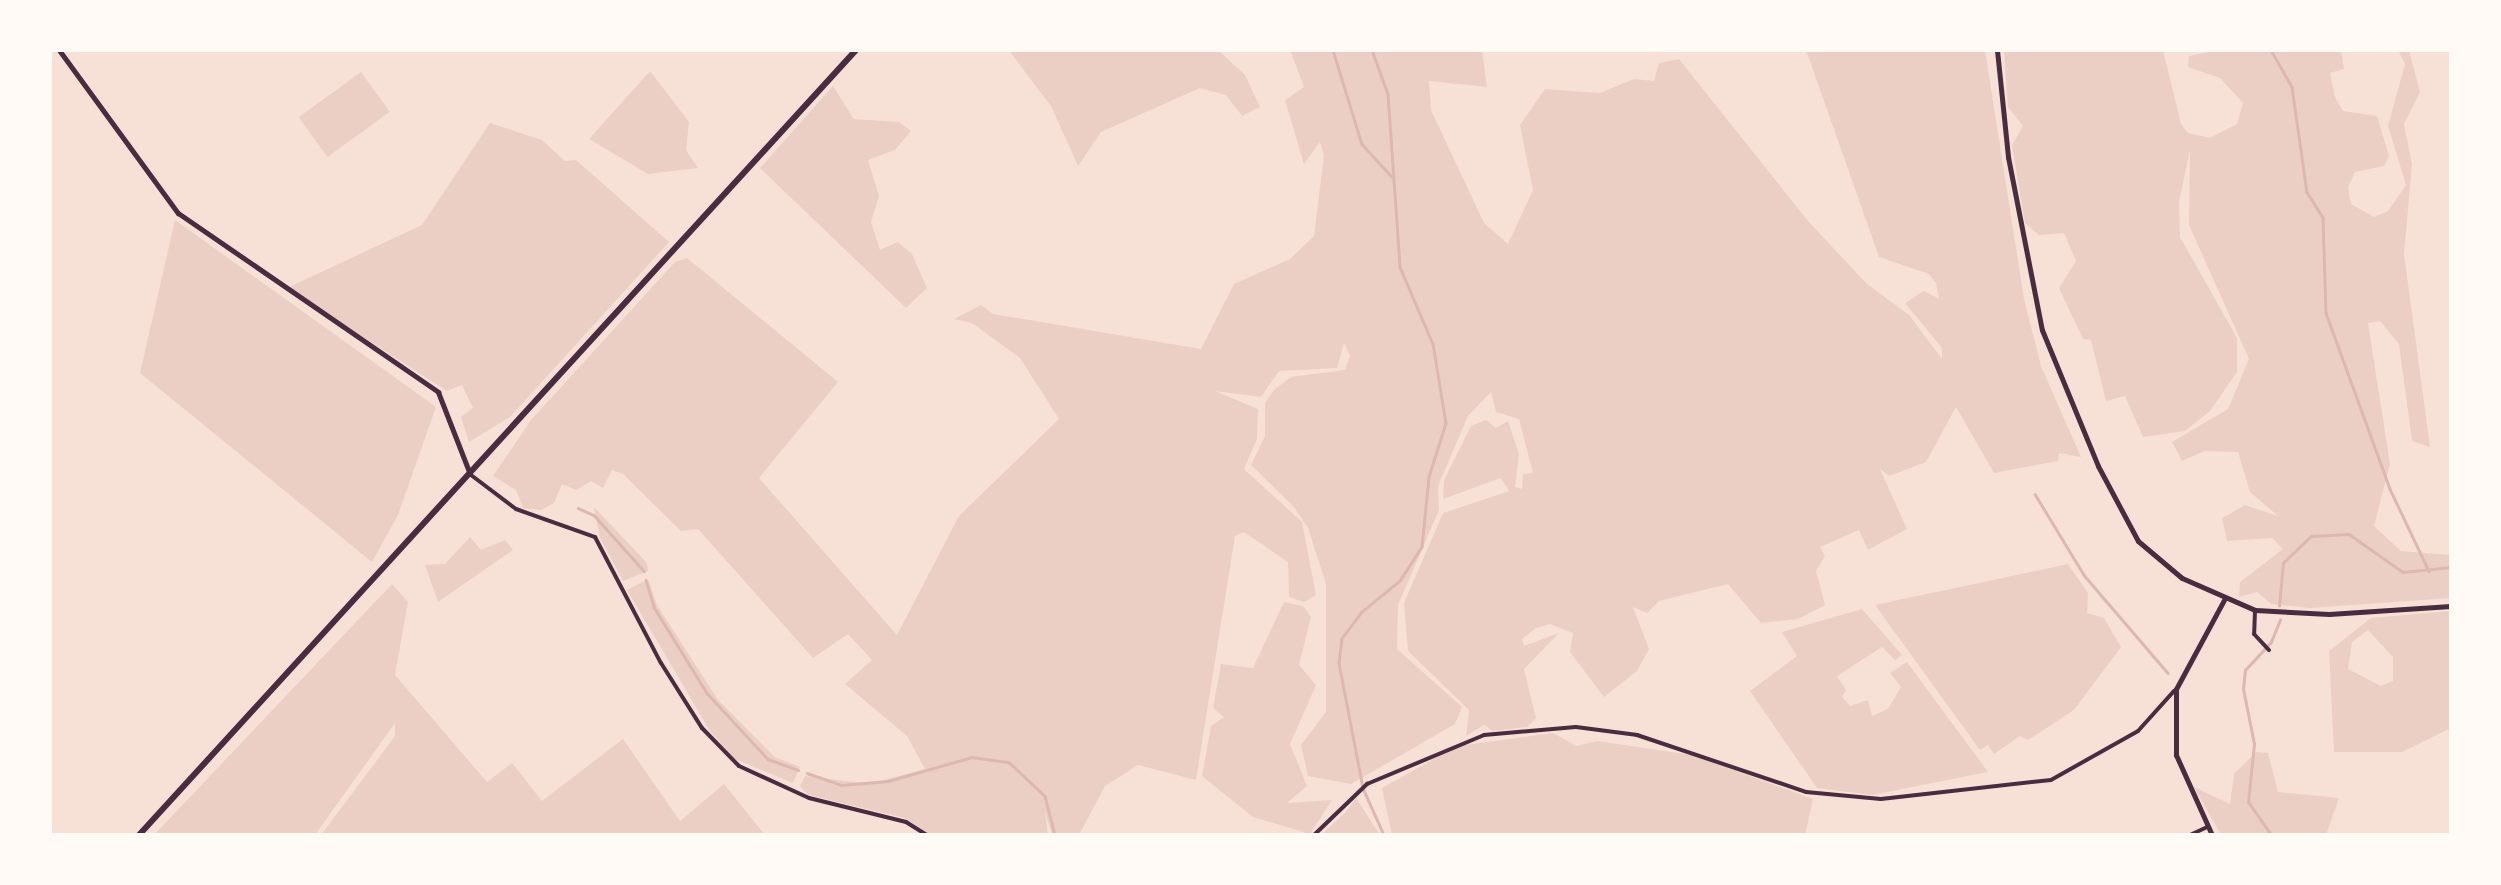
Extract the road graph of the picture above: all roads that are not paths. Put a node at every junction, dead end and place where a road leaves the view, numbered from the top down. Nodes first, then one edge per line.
1 (59, 50) edge
2 (856, 50) edge
3 (1997, 50) edge
4 (470, 474) junction
5 (2224, 600) junction
6 (2451, 606) edge
7 (2255, 610) junction
8 (2268, 650) dead end
9 (2176, 689) junction
10 (2207, 827) junction
11 (140, 835) edge
12 (927, 835) edge
13 (1314, 835) edge
14 (2190, 835) edge
15 (2212, 835) edge

1 - 4 street
2 - 4 main road
3 - 5 street
4 - 11 main road
4 - 12 street
5 - 7 street
5 - 9 street
6 - 7 street
7 - 8 street
9 - 10 street
9 - 13 street
10 - 14 street
10 - 15 street

